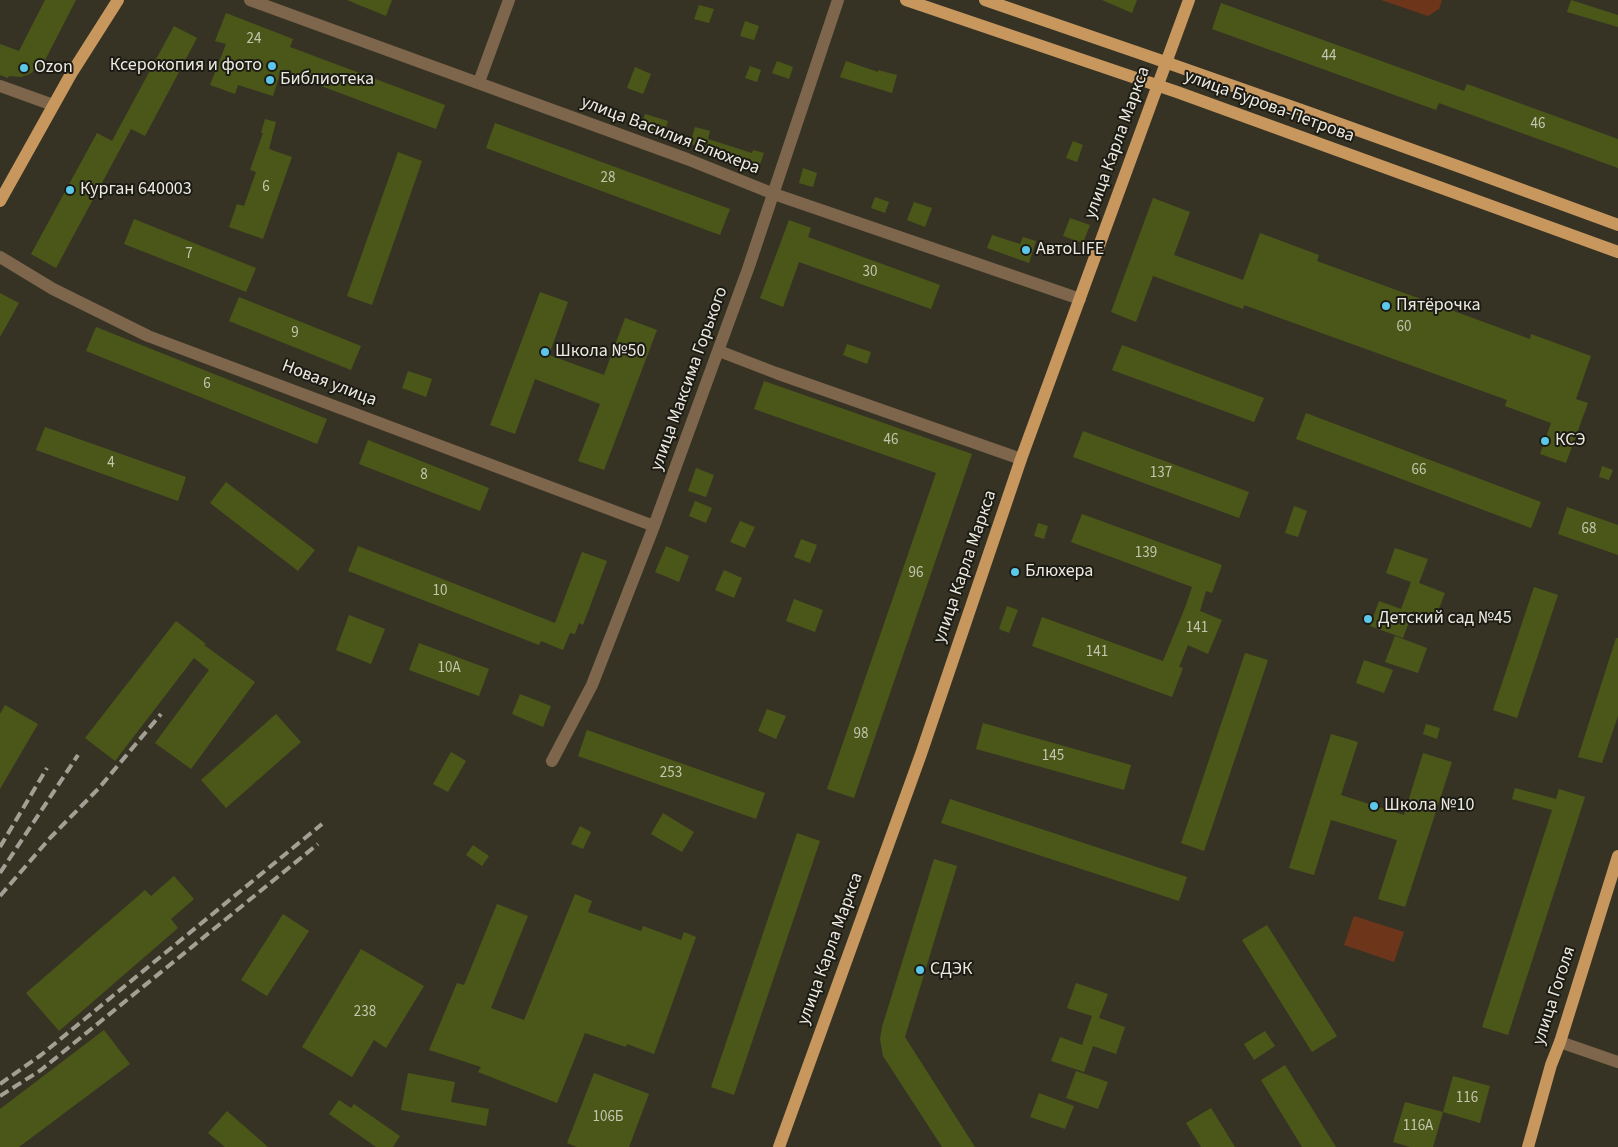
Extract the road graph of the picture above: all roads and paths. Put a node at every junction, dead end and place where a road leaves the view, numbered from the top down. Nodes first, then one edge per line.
1 (118, 0) edge
2 (250, 0) edge
3 (509, 0) edge
4 (838, 0) edge
5 (906, 0) edge
6 (985, 0) edge
7 (1189, 0) edge
8 (1167, 62) junction
9 (479, 82) junction
10 (0, 86) edge
11 (1157, 86) junction
12 (53, 105) junction
13 (774, 194) junction
14 (0, 201) edge
15 (1618, 225) edge
16 (1618, 252) edge
17 (0, 257) edge
18 (1080, 299) junction
19 (719, 351) junction
20 (1021, 459) junction
21 (654, 526) junction
22 (552, 761) dead end
23 (1618, 856) edge
24 (1560, 1042) junction
25 (1618, 1062) edge
26 (779, 1147) edge
27 (1528, 1147) edge

1 - 12 main road
2 - 9 street, улица Василия Блюхера
3 - 9 street
4 - 13 street, улица Максима Горького
5 - 11 main road, улица Бурова-Петрова
6 - 8 main road, улица Бурова-Петрова
7 - 8 main road, улица Карла Маркса
8 - 11 main road, улица Карла Маркса
8 - 15 main road, улица Бурова-Петрова
9 - 13 street, улица Василия Блюхера
10 - 12 street
11 - 16 main road, улица Бурова-Петрова
11 - 18 main road, улица Карла Маркса
12 - 14 main road
13 - 18 street, улица Василия Блюхера
13 - 19 street, улица Максима Горького
17 - 21 street, Новая улица
18 - 20 main road, улица Карла Маркса
19 - 20 street
19 - 21 street, улица Максима Горького
20 - 26 main road, улица Карла Маркса
21 - 22 street, улица Максима Горького
23 - 24 main road, улица Гоголя
24 - 25 street
24 - 27 main road, улица Гоголя

